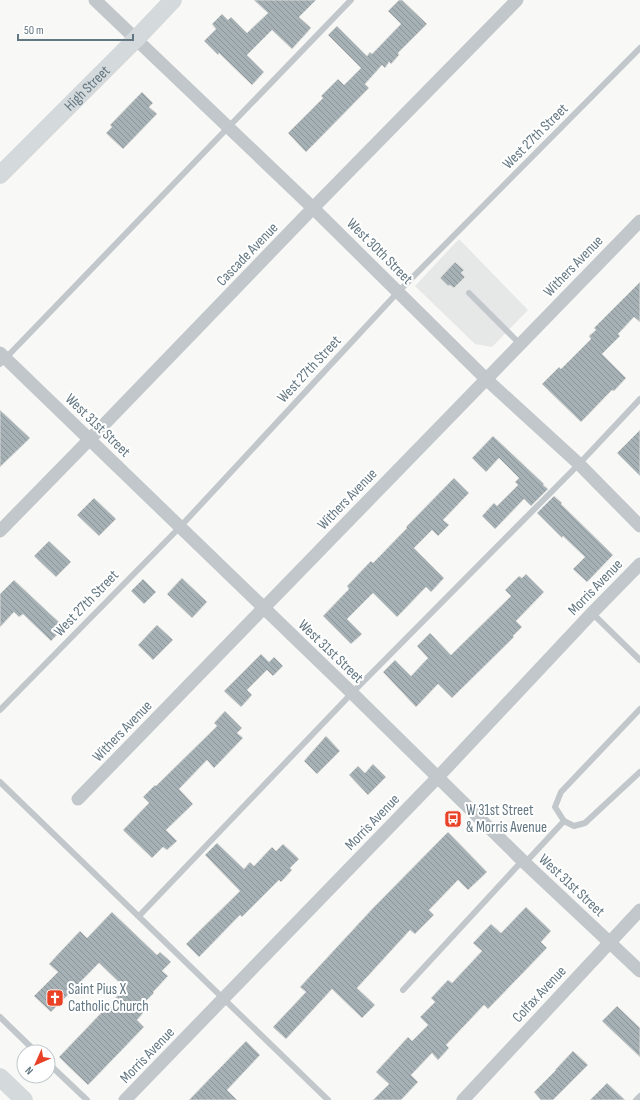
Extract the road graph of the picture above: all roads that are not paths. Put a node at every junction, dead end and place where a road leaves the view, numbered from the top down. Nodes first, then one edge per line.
1 (95, 0) edge
2 (174, 0) edge
3 (351, 0) edge
4 (518, 0) edge
5 (136, 39) junction
6 (640, 48) edge
7 (228, 127) junction
8 (0, 175) edge
9 (313, 208) junction
10 (640, 221) edge
11 (398, 292) junction
12 (469, 293) dead end
13 (520, 344) junction
14 (2, 359) edge
15 (486, 379) junction
16 (640, 399) edge
17 (90, 439) junction
18 (578, 464) junction
19 (640, 526) edge
20 (180, 527) junction
21 (0, 531) edge
22 (640, 564) edge
23 (264, 608) junction
24 (592, 613) junction
25 (640, 660) edge
26 (352, 693) junction
27 (640, 709) edge
28 (0, 710) edge
29 (640, 772) edge
30 (438, 777) junction
31 (0, 782) edge
32 (78, 799) dead end
33 (564, 821) junction
34 (524, 862) junction
35 (640, 910) edge
36 (138, 916) junction
37 (610, 941) junction
38 (640, 971) edge
39 (403, 990) dead end
40 (223, 999) junction
41 (0, 1017) edge
42 (28, 1044) edge
43 (56, 1071) edge
44 (0, 1077) edge
45 (640, 1096) edge
46 (24, 1100) edge
47 (87, 1100) edge
48 (125, 1100) edge
49 (328, 1100) edge
50 (463, 1100) edge
51 (636, 1100) edge

1 - 5 street, West 30th Street
2 - 5 street, High Street
3 - 7 lane
4 - 9 street, Cascade Avenue
5 - 7 street, West 30th Street
5 - 8 street, High Street
6 - 11 lane, West 27th Street
7 - 9 street, West 30th Street
7 - 14 lane
9 - 11 street, West 30th Street
9 - 17 street, Cascade Avenue
10 - 13 street, Withers Avenue
11 - 15 street, West 30th Street
11 - 20 lane, West 27th Street
12 - 13 lane
13 - 15 street, Withers Avenue
14 - 17 street, West 31st Street
15 - 18 street, West 30th Street
15 - 23 street, Withers Avenue
16 - 18 lane
17 - 20 street, West 31st Street
17 - 21 street, Cascade Avenue
18 - 19 street, West 30th Street
18 - 26 lane
20 - 23 street, West 31st Street
20 - 28 lane, West 27th Street
22 - 24 street, Morris Avenue
23 - 26 street, West 31st Street
23 - 32 street, Withers Avenue
24 - 25 lane
24 - 30 street, Morris Avenue
26 - 30 street, West 31st Street
26 - 36 lane
27 - 33 lane
29 - 33 lane
30 - 34 street, West 31st Street
30 - 40 street, Morris Avenue
31 - 36 lane
33 - 34 lane
34 - 37 street, West 31st Street
34 - 39 lane
35 - 37 street, Colfax Avenue
36 - 40 lane
37 - 38 street, West 31st Street
37 - 50 street, Colfax Avenue
40 - 48 street, Morris Avenue
40 - 49 lane
41 - 42 lane
43 - 47 lane
44 - 46 street
45 - 51 lane

